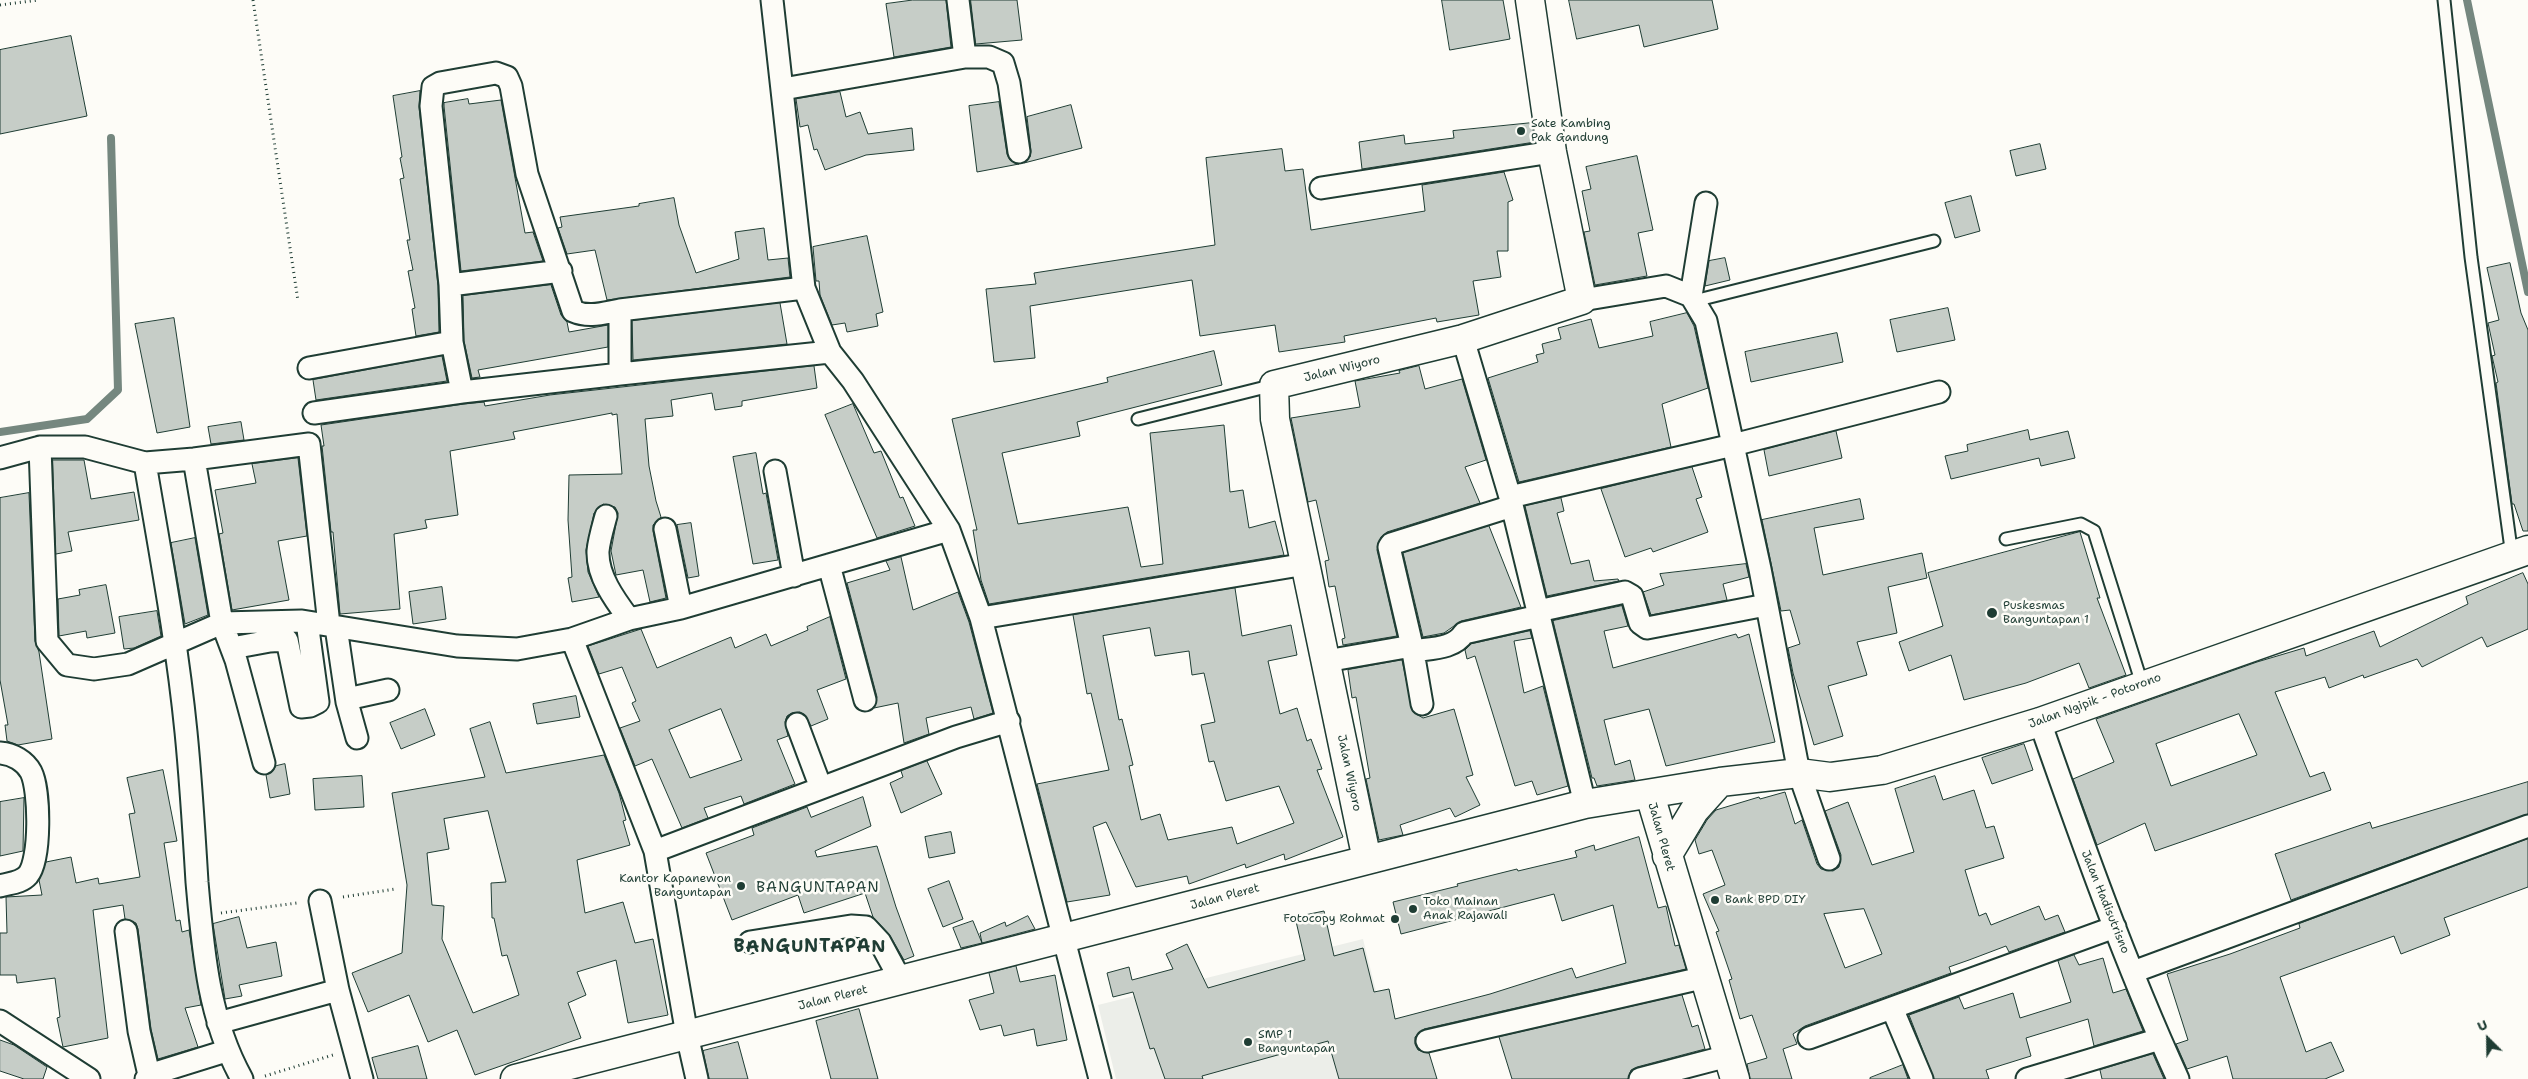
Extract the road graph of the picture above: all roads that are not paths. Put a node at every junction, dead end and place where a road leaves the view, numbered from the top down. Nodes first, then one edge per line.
1 (772, 0) edge
2 (958, 0) edge
3 (1530, 0) edge
4 (2444, 0) edge
5 (964, 57) junction
6 (782, 89) junction
7 (1019, 152) dead end
8 (1552, 152) junction
9 (1321, 188) dead end
10 (1706, 203) dead end
11 (1934, 242) dead end
12 (561, 271) junction
13 (450, 284) junction
14 (804, 288) junction
15 (1692, 299) junction
16 (1582, 300) junction
17 (620, 310) junction
18 (1463, 339) junction
19 (452, 342) junction
20 (830, 352) junction
21 (309, 368) dead end
22 (620, 374) junction
23 (1274, 385) junction
24 (462, 392) junction
25 (1939, 392) dead end
26 (314, 413) dead end
27 (1138, 419) dead end
28 (1733, 445) junction
29 (40, 447) junction
30 (0, 458) edge
31 (194, 459) junction
32 (145, 463) junction
33 (775, 471) dead end
34 (1511, 502) junction
35 (606, 516) dead end
36 (666, 529) dead end
37 (949, 530) junction
38 (2006, 539) dead end
39 (2520, 553) edge
40 (1306, 564) junction
41 (829, 565) junction
42 (794, 576) junction
43 (1766, 605) junction
44 (681, 608) junction
45 (1538, 614) junction
46 (981, 618) junction
47 (629, 619) junction
48 (306, 622) junction
49 (222, 623) junction
50 (332, 626) junction
51 (572, 639) junction
52 (175, 644) junction
53 (232, 648) junction
54 (1413, 648) junction
55 (1326, 661) junction
56 (2142, 684) junction
57 (388, 690) dead end
58 (346, 699) junction
59 (865, 700) dead end
60 (1422, 704) dead end
61 (1009, 721) junction
62 (2040, 722) junction
63 (797, 724) dead end
64 (357, 738) dead end
65 (0, 754) edge
66 (264, 763) dead end
67 (1799, 773) junction
68 (1720, 782) junction
69 (821, 788) junction
70 (1650, 795) junction
71 (1585, 804) junction
72 (2528, 826) edge
73 (655, 851) junction
74 (1667, 856) junction
75 (1829, 859) dead end
76 (1367, 860) junction
77 (0, 886) edge
78 (320, 901) road end
79 (2115, 927) junction
80 (126, 931) dead end
81 (1064, 939) junction
82 (750, 942) dead end
83 (2133, 972) junction
84 (1706, 977) junction
85 (901, 981) junction
86 (338, 990) junction
87 (1892, 1008) junction
88 (0, 1021) edge
89 (218, 1023) junction
90 (687, 1035) junction
91 (1809, 1038) dead end
92 (2160, 1039) junction
93 (1427, 1041) dead end
94 (226, 1051) junction
95 (1731, 1067) edge
96 (148, 1077) edge
97 (89, 1079) edge
98 (242, 1079) edge
99 (362, 1079) edge
100 (515, 1079) edge
101 (697, 1079) edge
102 (1100, 1079) edge
103 (1640, 1079) edge
104 (1922, 1079) edge
105 (2027, 1079) edge
106 (2178, 1079) edge

1 - 6 street
2 - 5 street
3 - 8 street
4 - 39 lane
5 - 6 street
5 - 7 street
6 - 14 street
8 - 9 street
8 - 16 street
10 - 15 street
11 - 15 lane
12 - 13 street
12 - 13 street
12 - 17 street
13 - 19 street
14 - 17 street
14 - 20 street
15 - 16 street
15 - 28 street
16 - 18 street, Jalan Wiyoro
17 - 22 street
18 - 23 street, Jalan Wiyoro
18 - 34 street
19 - 21 street
19 - 24 street
20 - 22 street
20 - 37 street
22 - 24 street
23 - 27 lane
23 - 40 street, Jalan Wiyoro
24 - 26 street
25 - 28 street
28 - 34 street
28 - 43 street
29 - 30 street
29 - 32 street
29 - 52 street
31 - 32 street
31 - 49 street
31 - 50 street
32 - 52 street
33 - 42 street
34 - 45 street
34 - 54 street
35 - 47 street
36 - 44 street
37 - 41 street
37 - 46 street
38 - 56 lane
39 - 56 street, Jalan Ngipik - Potorono
40 - 46 street
40 - 55 street, Jalan Wiyoro
41 - 42 street
41 - 59 street
42 - 44 street
43 - 45 street
43 - 67 street
44 - 47 street
45 - 54 street
45 - 71 street
46 - 61 street
47 - 51 street
48 - 49 street
48 - 50 street
48 - 53 street
49 - 52 street
49 - 53 street
50 - 51 street
50 - 58 street
51 - 73 street
52 - 89 street
53 - 66 street
54 - 55 street
54 - 60 street
55 - 76 street, Jalan Wiyoro
56 - 62 street, Jalan Ngipik - Potorono
57 - 58 street
58 - 64 street
61 - 69 street
61 - 81 street
62 - 67 street, Jalan Ngipik - Potorono
62 - 79 street, Jalan Hadisutrisno
63 - 69 street
65 - 77 street
67 - 68 street, Jalan Ngipik - Potorono
67 - 75 street
68 - 70 street, Jalan Ngipik - Potorono
68 - 74 street
69 - 73 street
70 - 71 street, Jalan Pleret
70 - 74 street, Jalan Pleret
71 - 76 street, Jalan Pleret
72 - 83 street
73 - 90 street
74 - 84 street, Jalan Pleret
76 - 81 street, Jalan Pleret
78 - 86 street
79 - 83 street, Jalan Hadisutrisno
79 - 87 street
80 - 96 street
81 - 85 street, Jalan Pleret
81 - 102 street
82 - 85 street
83 - 92 street, Jalan Hadisutrisno
84 - 93 street
84 - 95 street, Jalan Pleret
85 - 90 street, Jalan Pleret
86 - 89 street
86 - 99 street
87 - 91 street
87 - 104 street
88 - 97 street
89 - 94 street
90 - 100 street, Jalan Pleret
90 - 101 street
92 - 105 street
92 - 106 street, Jalan Hadisutrisno
94 - 96 street
94 - 98 street
95 - 103 street

